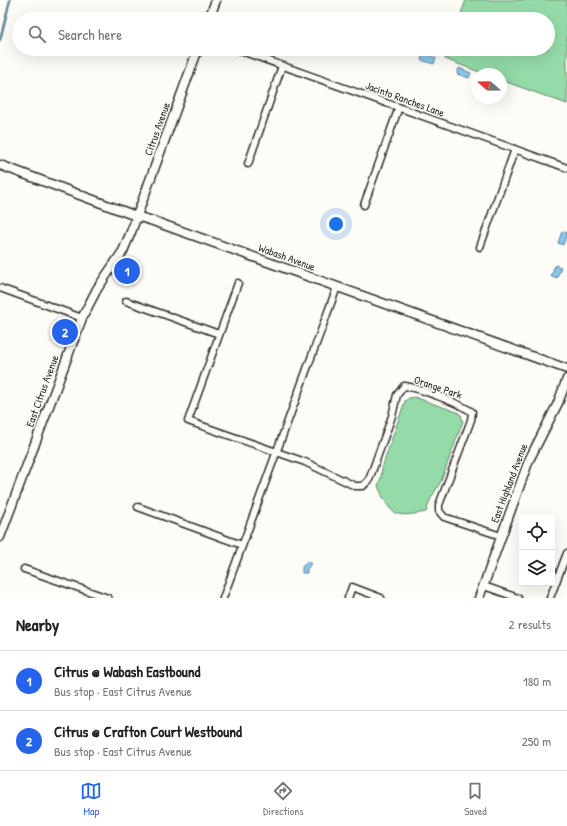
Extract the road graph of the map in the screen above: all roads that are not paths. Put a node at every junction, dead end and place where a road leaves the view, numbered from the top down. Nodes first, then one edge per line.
1 (216, 0) edge
2 (212, 12) edge
3 (195, 56) edge
4 (255, 56) edge
5 (282, 66) junction
6 (399, 107) junction
7 (515, 149) junction
8 (248, 164) dead end
9 (0, 166) edge
10 (567, 168) edge
11 (364, 205) dead end
12 (136, 216) junction
13 (480, 247) dead end
14 (238, 283) dead end
15 (336, 287) junction
16 (0, 288) edge
17 (126, 301) dead end
18 (82, 318) junction
19 (219, 334) junction
20 (567, 369) edge
21 (567, 379) edge
22 (275, 451) junction
23 (138, 507) dead end
24 (501, 536) junction
25 (0, 537) edge
26 (242, 544) junction
27 (567, 553) edge
28 (24, 569) dead end
29 (484, 586) junction
30 (108, 598) edge
31 (223, 598) edge
32 (348, 598) edge
33 (381, 598) edge
34 (479, 598) edge
35 (518, 598) edge
36 (550, 598) edge

1 - 2 street
3 - 12 street, Citrus Avenue
4 - 5 street, Jacinto Ranches Lane
5 - 6 street, Jacinto Ranches Lane
5 - 8 street
6 - 7 street, Jacinto Ranches Lane
6 - 11 street
7 - 10 street, Jacinto Ranches Lane
7 - 13 street
9 - 12 street, Wabash Avenue
12 - 15 street, Wabash Avenue
12 - 18 street, East Citrus Avenue
14 - 19 street
15 - 20 street, Wabash Avenue
15 - 22 street
16 - 18 street
17 - 19 street
18 - 25 street, East Citrus Avenue
19 - 22 street
21 - 24 street, East Highland Avenue
22 - 24 street, Orange Park
22 - 26 street
23 - 26 street
24 - 29 street, East Highland Avenue
26 - 31 street
27 - 36 street
28 - 30 street
29 - 34 street, East Highland Avenue
29 - 35 street
32 - 33 street

